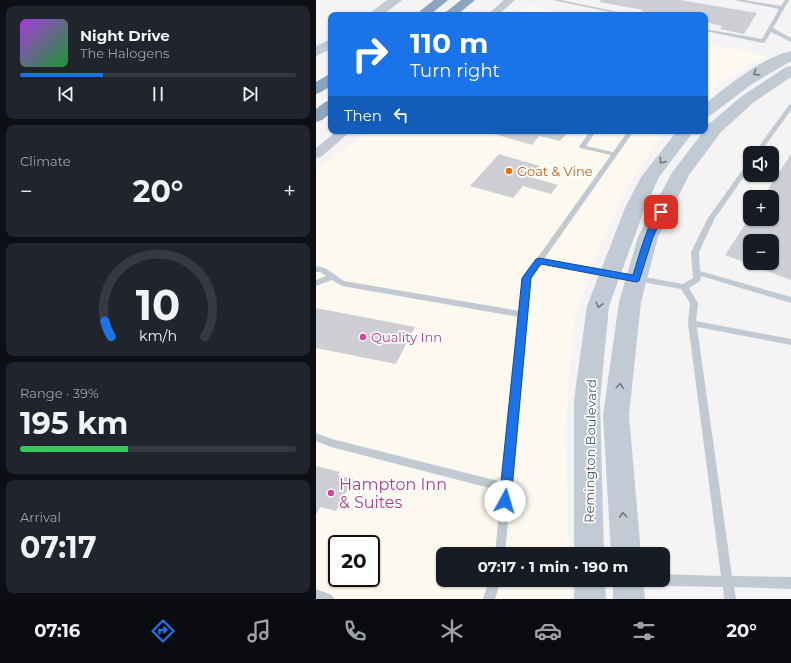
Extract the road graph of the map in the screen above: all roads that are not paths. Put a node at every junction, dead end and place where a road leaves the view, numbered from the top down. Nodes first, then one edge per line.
1 (396, 0) edge
2 (442, 0) edge
3 (469, 0) edge
4 (510, 0) edge
5 (554, 0) edge
6 (580, 0) edge
7 (736, 0) edge
8 (787, 0) edge
9 (575, 4) junction
10 (782, 8) junction
11 (378, 12) edge
12 (426, 12) edge
13 (453, 12) edge
14 (496, 12) edge
15 (616, 12) edge
16 (770, 30) junction
17 (708, 31) edge
18 (791, 40) edge
19 (328, 45) edge
20 (316, 52) edge
21 (791, 55) edge
22 (791, 70) edge
23 (328, 77) edge
24 (328, 80) edge
25 (316, 84) edge
26 (316, 89) edge
27 (791, 106) edge
28 (328, 107) edge
29 (316, 117) edge
30 (708, 121) edge
31 (341, 134) edge
32 (591, 134) edge
33 (629, 134) edge
34 (683, 134) edge
35 (701, 134) edge
36 (762, 146) edge
37 (316, 154) edge
38 (614, 154) junction
39 (743, 173) edge
40 (539, 261) junction
41 (316, 269) edge
42 (696, 272) junction
43 (609, 274) junction
44 (332, 277) junction
45 (636, 279) junction
46 (316, 283) edge
47 (684, 288) junction
48 (791, 300) edge
49 (523, 315) junction
50 (692, 323) junction
51 (791, 342) edge
52 (316, 437) edge
53 (506, 488) junction
54 (501, 547) edge
55 (589, 547) edge
56 (625, 547) edge
57 (670, 580) edge
58 (728, 582) junction
59 (791, 583) edge
60 (493, 587) edge
61 (590, 587) edge
62 (628, 587) edge
63 (316, 595) edge
64 (328, 599) edge
65 (489, 599) edge
66 (590, 599) edge
67 (629, 599) edge
68 (730, 599) edge

1 - 11 street
2 - 12 highway
3 - 13 highway
4 - 14 street
5 - 9 lane
6 - 9 lane
7 - 10 lane
8 - 10 lane
9 - 15 lane
10 - 16 lane
16 - 17 lane
16 - 18 lane
19 - 20 street
21 -> 30 street, Remington Boulevard
22 - 30 street, Remington Boulevard
23 - 25 highway
24 - 26 highway
27 - 36 lane
28 - 29 highway
31 - 37 street
32 - 38 lane
33 - 38 lane
34 -> 43 street, Remington Boulevard
35 - 45 street, Remington Boulevard
38 - 40 lane
39 - 42 lane
40 - 43 lane
40 - 49 lane
41 - 44 lane
42 - 47 lane
42 - 48 lane
43 - 45 lane
43 -> 55 street, Remington Boulevard
44 - 46 lane
44 - 49 lane
45 - 47 lane
56 -> 45 street, Remington Boulevard
47 - 50 lane
49 - 53 lane
50 - 51 lane
50 - 58 lane
52 - 53 lane
53 - 54 lane
57 - 58 lane
58 - 59 lane
58 - 68 lane
60 - 65 lane
61 - 66 street
62 - 67 street
63 - 64 lane

